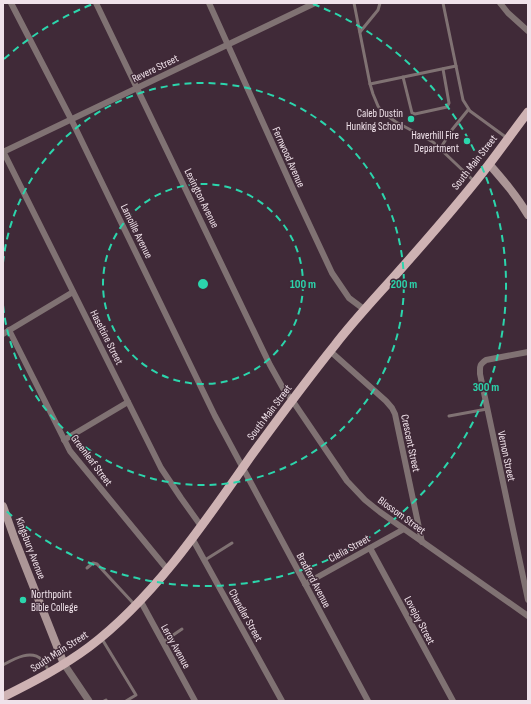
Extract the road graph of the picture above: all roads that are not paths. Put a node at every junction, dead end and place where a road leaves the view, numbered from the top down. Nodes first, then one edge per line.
1 (11, 3) edge
2 (96, 3) edge
3 (209, 3) edge
4 (315, 3) edge
5 (354, 3) edge
6 (380, 3) edge
7 (443, 3) edge
8 (500, 3) edge
9 (303, 6) edge
10 (528, 31) edge
11 (360, 32) junction
12 (227, 45) junction
13 (456, 66) junction
14 (443, 69) junction
15 (403, 77) junction
16 (370, 84) junction
17 (137, 88) junction
18 (468, 110) junction
19 (528, 112) edge
20 (71, 119) junction
21 (508, 139) junction
22 (440, 149) junction
23 (3, 152) edge
24 (489, 164) junction
25 (474, 182) junction
26 (528, 214) edge
27 (73, 292) junction
28 (364, 310) junction
29 (9, 330) junction
30 (3, 334) edge
31 (330, 350) junction
32 (528, 352) edge
33 (292, 400) junction
34 (128, 402) junction
35 (487, 409) junction
36 (450, 416) dead end
37 (64, 440) junction
38 (243, 468) junction
39 (3, 506) edge
40 (201, 526) junction
41 (404, 529) junction
42 (192, 538) junction
43 (422, 542) junction
44 (232, 543) dead end
45 (370, 548) junction
46 (205, 560) junction
47 (87, 568) dead end
48 (167, 569) junction
49 (305, 584) junction
50 (528, 600) edge
51 (137, 603) junction
52 (528, 616) edge
53 (182, 630) dead end
54 (101, 637) junction
55 (163, 642) junction
56 (64, 664) junction
57 (3, 665) edge
58 (50, 673) junction
59 (3, 697) edge
60 (89, 701) edge
61 (126, 701) edge
62 (195, 701) edge
63 (282, 701) edge
64 (368, 701) edge
65 (452, 701) edge

1 - 20 street, Lamoille Avenue
2 - 17 street, Lexington Avenue
3 - 12 street, Fernwood Avenue
4 - 9 street, Revere Street
5 - 11 lane
6 - 11 lane
7 - 13 lane
8 - 10 street
9 - 12 street, Revere Street
11 - 16 lane
12 - 17 street, Revere Street
12 - 28 street, Fernwood Avenue
13 - 14 lane
13 - 18 lane
14 - 15 lane
14 - 15 lane
15 - 16 lane
16 - 22 lane
17 - 20 street, Revere Street
17 - 33 street, Lexington Avenue
18 - 21 lane
18 - 22 lane
19 - 21 main road, South Main Street
20 - 23 street, Revere Street
20 - 38 street, Lamoille Avenue
21 - 24 main road, South Main Street
22 - 25 lane
23 - 27 street, Haseltine Street
24 - 25 main road, South Main Street
24 - 26 main road
25 - 28 main road, South Main Street
27 - 29 street
27 - 34 street, Haseltine Street
28 - 31 main road, South Main Street
29 - 30 street
29 - 37 street, Greenleaf Street
31 - 33 main road, South Main Street
31 - 43 street, Crescent Street
32 - 35 street, Vernon Street
33 - 38 main road, South Main Street
33 - 41 street, Blossom Street
34 - 37 street
34 - 40 street, Haseltine Street
35 - 36 lane
35 - 50 street, Vernon Street
37 - 48 street, Greenleaf Street
38 - 40 main road, South Main Street
38 - 49 street, Bradford Avenue
39 - 56 main road, Kingsbury Avenue
40 - 42 main road, South Main Street
41 - 43 street, Blossom Street
41 - 45 street, Clelia Street
42 - 46 street, Chandler Street
42 - 48 main road, South Main Street
43 - 52 street, Blossom Street
44 - 46 lane
45 - 49 street, Clelia Street
45 - 65 street, Lovejoy Street
46 - 63 street, Chandler Street
47 - 51 lane
48 - 51 main road, South Main Street
49 - 64 street, Bradford Avenue
51 - 54 main road, South Main Street
51 - 55 street, Leroy Avenue
53 - 55 lane
54 - 56 main road, South Main Street
54 - 61 lane
55 - 62 street, Leroy Avenue
56 - 58 main road, South Main Street
56 - 60 street
57 - 58 lane
58 - 59 main road, South Main Street

